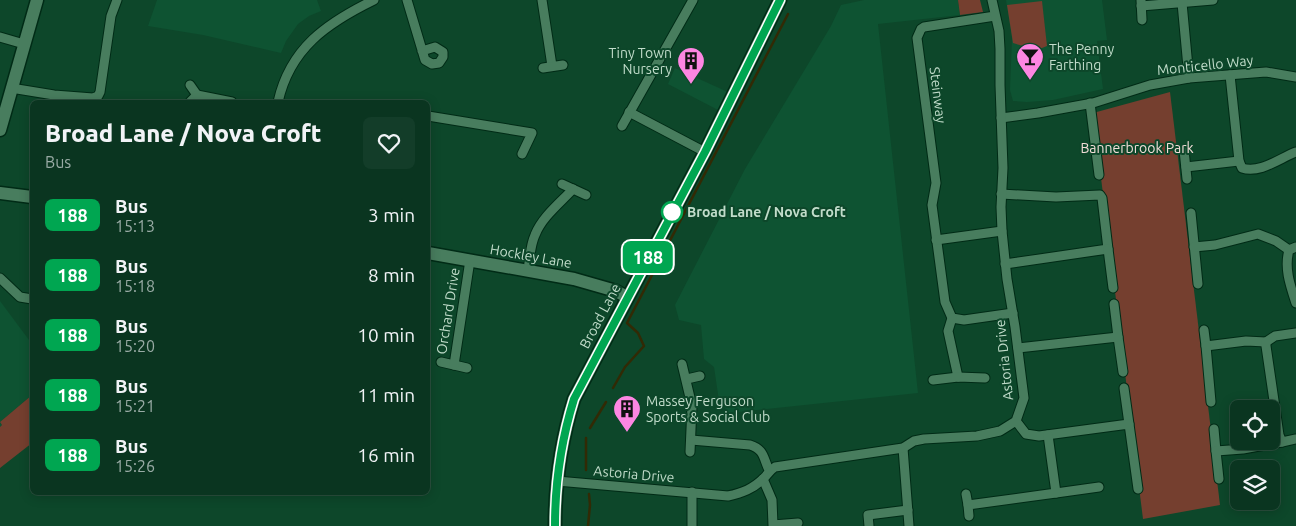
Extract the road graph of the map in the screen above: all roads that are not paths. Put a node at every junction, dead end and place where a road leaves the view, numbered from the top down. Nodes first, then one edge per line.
1 (37, 0) edge
2 (117, 0) edge
3 (374, 0) edge
4 (406, 0) edge
5 (542, 0) edge
6 (693, 0) edge
7 (780, 0) edge
8 (992, 0) edge
9 (1213, 0) edge
10 (1141, 3) edge
11 (1182, 3) junction
12 (995, 16) junction
13 (1142, 20) dead end
14 (0, 38) edge
15 (24, 44) junction
16 (422, 51) dead end
17 (564, 65) dead end
18 (1230, 75) junction
19 (1296, 77) edge
20 (1189, 78) junction
21 (190, 85) dead end
22 (11, 88) junction
23 (197, 95) junction
24 (192, 100) edge
25 (222, 100) edge
26 (279, 100) edge
27 (1090, 103) junction
28 (629, 112) junction
29 (430, 116) edge
30 (1001, 118) junction
31 (622, 126) dead end
32 (0, 130) edge
33 (1184, 150) dead end
34 (705, 152) junction
35 (1296, 152) edge
36 (522, 154) dead end
37 (1239, 161) junction
38 (1186, 167) junction
39 (1099, 175) dead end
40 (1187, 179) dead end
41 (562, 184) dead end
42 (573, 189) junction
43 (0, 193) edge
44 (1001, 194) junction
45 (586, 195) dead end
46 (30, 197) edge
47 (1190, 213) dead end
48 (1002, 231) junction
49 (936, 240) junction
50 (1194, 247) junction
51 (1292, 248) edge
52 (1108, 249) junction
53 (430, 253) edge
54 (470, 260) junction
55 (1006, 264) junction
56 (528, 270) junction
57 (0, 278) edge
58 (1198, 284) dead end
59 (1112, 288) dead end
60 (627, 296) junction
61 (30, 299) edge
62 (1296, 303) edge
63 (1114, 304) dead end
64 (1013, 313) junction
65 (952, 318) junction
66 (1204, 330) dead end
67 (1296, 333) edge
68 (1118, 337) junction
69 (1266, 342) junction
70 (1206, 346) junction
71 (1018, 348) junction
72 (441, 362) dead end
73 (682, 364) dead end
74 (454, 365) junction
75 (468, 368) dead end
76 (1122, 372) dead end
77 (700, 376) dead end
78 (958, 377) junction
79 (984, 378) dead end
80 (687, 379) junction
81 (933, 380) dead end
82 (1124, 388) dead end
83 (1211, 402) dead end
84 (1016, 421) junction
85 (1129, 424) junction
86 (1214, 429) dead end
87 (1048, 434) junction
88 (1296, 439) edge
89 (691, 440) junction
90 (1282, 442) junction
91 (903, 448) junction
92 (1216, 451) junction
93 (690, 452) dead end
94 (769, 470) junction
95 (763, 479) junction
96 (1219, 479) dead end
97 (557, 481) junction
98 (1099, 487) dead end
99 (1138, 490) dead end
100 (692, 492) junction
101 (1056, 493) junction
102 (966, 494) dead end
103 (866, 504) dead end
104 (968, 505) junction
105 (908, 510) junction
106 (868, 515) junction
107 (969, 516) dead end
108 (798, 523) dead end
109 (773, 525) edge
110 (555, 526) edge
111 (692, 526) edge
112 (768, 526) edge
113 (869, 526) edge
114 (909, 526) edge

1 - 15 street
2 - 22 street
3 - 26 street
4 - 16 street
5 - 17 street
6 - 28 street
7 - 34 street, Broad Lane
8 - 12 street, Astoria Drive
9 - 11 street
10 - 11 street
10 - 13 street
11 - 20 street
12 - 30 street, Astoria Drive
12 - 49 street, Steinway
14 - 15 street
15 - 22 street
18 - 19 street, Monticello Way
18 - 20 street, Monticello Way
18 - 37 street
20 - 27 street, Monticello Way
21 - 23 street
22 - 32 street
23 - 24 street
23 - 25 street
27 - 30 street, Monticello Way
27 - 39 street
28 - 31 street
28 - 34 street
29 - 36 street
30 - 44 street, Astoria Drive
33 - 38 street
34 - 60 street, Broad Lane
35 - 37 street
37 - 38 street
38 - 40 street
41 - 42 street
42 - 45 street
42 - 56 street
43 - 46 street
44 - 48 street, Astoria Drive
44 - 52 street
47 - 50 street
48 - 49 street
48 - 55 street, Astoria Drive
49 - 65 street, Steinway
50 - 51 street
50 - 58 street
51 - 62 street
52 - 55 street
52 - 59 street
53 - 54 street, Hockley Lane
54 - 56 street, Hockley Lane
54 - 74 street, Orchard Drive
55 - 64 street, Astoria Drive
56 - 60 street, Hockley Lane
57 - 61 street
60 - 97 street, Broad Lane
63 - 68 street
64 - 65 street
64 - 71 street, Astoria Drive
65 - 78 street
66 - 70 street
67 - 69 street
68 - 71 street
68 - 76 street
69 - 70 street
69 - 90 street
70 - 83 street
71 - 84 street, Astoria Drive
72 - 74 street, Orchard Drive
73 - 80 street
74 - 75 street, Orchard Drive
77 - 80 street
78 - 79 street
78 - 81 street
80 - 89 street
82 - 85 street
84 - 87 street
84 - 91 street
85 - 87 street
85 - 99 street
86 - 92 street
87 - 101 street
88 - 90 street
89 - 93 street
89 - 94 street
90 - 92 street
91 - 94 street
91 - 105 street
92 - 96 street
94 - 95 street, Astoria Drive
95 - 100 street, Astoria Drive
95 - 109 street
97 - 100 street, Astoria Drive
97 - 110 street, Broad Lane
98 - 101 street
100 - 111 street
101 - 104 street
102 - 104 street
103 - 106 street
104 - 107 street
105 - 106 street
105 - 114 street
106 - 113 street
108 - 109 street
109 - 112 street

